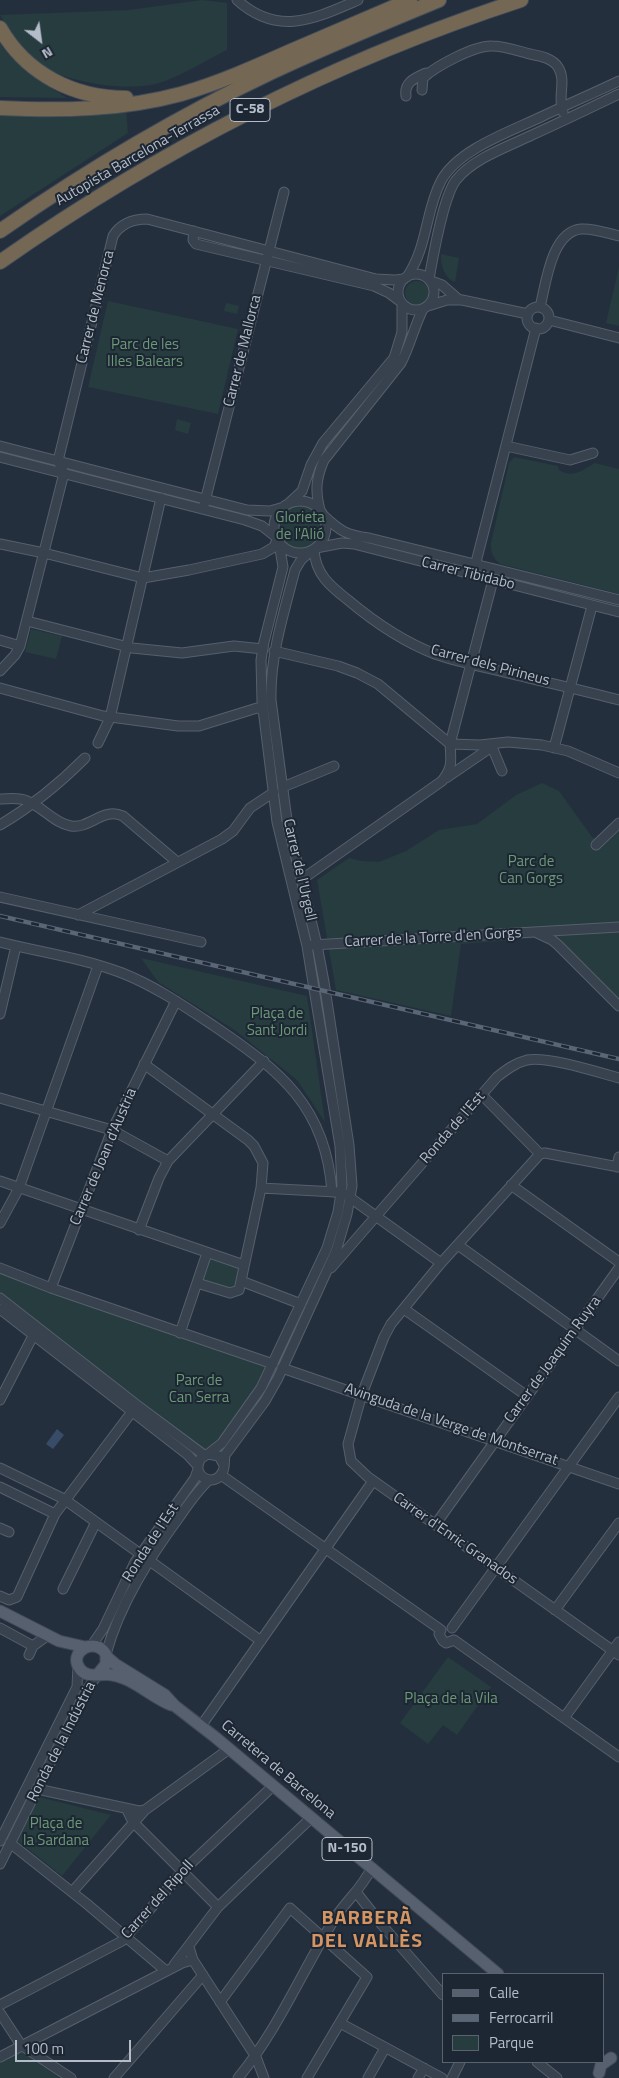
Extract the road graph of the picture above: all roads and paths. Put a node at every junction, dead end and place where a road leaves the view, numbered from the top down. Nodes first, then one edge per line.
1 (358, 0) edge
2 (410, 0) edge
3 (439, 0) edge
4 (520, 0) edge
5 (239, 1) edge
6 (0, 28) edge
7 (435, 68) junction
8 (619, 81) edge
9 (422, 90) dead end
10 (619, 94) edge
11 (406, 96) dead end
12 (162, 98) junction
13 (0, 108) edge
14 (562, 108) junction
15 (567, 119) junction
16 (284, 192) dead end
17 (0, 231) edge
18 (196, 231) junction
19 (619, 236) edge
20 (269, 250) junction
21 (0, 262) edge
22 (266, 262) junction
23 (406, 278) junction
24 (430, 280) junction
25 (462, 300) junction
26 (401, 303) junction
27 (540, 307) junction
28 (426, 308) junction
29 (528, 314) junction
30 (549, 320) junction
31 (536, 328) junction
32 (619, 338) edge
33 (0, 446) edge
34 (506, 446) junction
35 (593, 453) dead end
36 (0, 457) edge
37 (61, 467) junction
38 (46, 469) junction
39 (161, 498) junction
40 (206, 499) junction
41 (287, 505) junction
42 (203, 509) junction
43 (322, 512) junction
44 (278, 540) junction
45 (0, 544) edge
46 (314, 549) junction
47 (44, 553) junction
48 (476, 565) junction
49 (473, 575) junction
50 (143, 578) junction
51 (493, 580) junction
52 (619, 600) edge
53 (592, 606) junction
54 (619, 612) edge
55 (27, 621) junction
56 (0, 640) edge
57 (20, 646) junction
58 (127, 646) junction
59 (263, 649) junction
60 (274, 651) junction
61 (470, 664) junction
62 (0, 671) edge
63 (570, 687) junction
64 (0, 688) edge
65 (619, 700) edge
66 (263, 709) junction
67 (110, 718) junction
68 (98, 742) dead end
69 (504, 742) junction
70 (450, 744) junction
71 (492, 747) junction
72 (554, 748) junction
73 (85, 758) dead end
74 (334, 766) dead end
75 (502, 770) dead end
76 (619, 773) edge
77 (442, 781) junction
78 (283, 787) junction
79 (274, 792) junction
80 (0, 799) edge
81 (33, 804) junction
82 (619, 823) edge
83 (0, 825) edge
84 (596, 845) dead end
85 (177, 862) junction
86 (301, 880) junction
87 (0, 897) edge
88 (78, 915) junction
89 (619, 927) edge
90 (571, 929) junction
91 (534, 932) junction
92 (0, 942) edge
93 (202, 942) dead end
94 (312, 945) junction
95 (16, 946) junction
96 (562, 949) junction
97 (98, 966) junction
98 (176, 1001) junction
99 (619, 1006) edge
100 (0, 1014) edge
101 (264, 1061) junction
102 (144, 1064) junction
103 (619, 1078) edge
104 (482, 1095) junction
105 (0, 1098) edge
106 (46, 1112) junction
107 (214, 1116) junction
108 (112, 1130) junction
109 (540, 1154) junction
110 (619, 1156) edge
111 (168, 1161) junction
112 (618, 1167) edge
113 (0, 1181) edge
114 (511, 1185) junction
115 (19, 1188) junction
116 (261, 1188) junction
117 (342, 1194) junction
118 (81, 1210) junction
119 (375, 1217) junction
120 (0, 1223) edge
121 (139, 1230) junction
122 (458, 1245) junction
123 (207, 1253) junction
124 (619, 1262) edge
125 (441, 1263) junction
126 (244, 1265) junction
127 (0, 1268) edge
128 (619, 1268) edge
129 (324, 1276) junction
130 (240, 1282) junction
131 (197, 1283) junction
132 (51, 1288) junction
133 (0, 1298) edge
134 (301, 1304) junction
135 (0, 1309) edge
136 (404, 1309) junction
137 (574, 1330) junction
138 (35, 1332) junction
139 (180, 1333) junction
140 (619, 1361) edge
141 (278, 1366) junction
142 (362, 1394) junction
143 (527, 1396) junction
144 (619, 1397) edge
145 (0, 1400) edge
146 (134, 1409) junction
147 (495, 1440) junction
148 (206, 1454) junction
149 (224, 1465) junction
150 (569, 1466) junction
151 (0, 1468) edge
152 (198, 1468) junction
153 (221, 1474) junction
154 (209, 1480) junction
155 (373, 1481) junction
156 (619, 1484) edge
157 (0, 1487) edge
158 (64, 1499) junction
159 (55, 1514) junction
160 (96, 1522) junction
161 (435, 1525) junction
162 (0, 1528) edge
163 (617, 1529) edge
164 (9, 1532) dead end
165 (327, 1549) junction
166 (140, 1555) junction
167 (149, 1561) junction
168 (495, 1568) junction
169 (63, 1589) dead end
170 (0, 1596) edge
171 (556, 1610) junction
172 (0, 1611) edge
173 (28, 1625) junction
174 (0, 1628) edge
175 (452, 1628) junction
176 (441, 1630) junction
177 (48, 1635) junction
178 (15, 1636) junction
179 (454, 1640) junction
180 (59, 1641) junction
181 (261, 1641) junction
182 (619, 1642) edge
183 (33, 1646) junction
184 (88, 1646) junction
185 (616, 1653) edge
186 (29, 1655) dead end
187 (106, 1655) junction
188 (78, 1666) junction
189 (98, 1674) junction
190 (175, 1706) junction
191 (564, 1718) junction
192 (201, 1726) junction
193 (229, 1750) junction
194 (619, 1757) edge
195 (273, 1786) junction
196 (37, 1789) junction
197 (126, 1808) junction
198 (145, 1810) junction
199 (311, 1818) junction
200 (133, 1822) junction
201 (0, 1841) edge
202 (10, 1843) junction
203 (0, 1864) edge
204 (371, 1869) junction
205 (184, 1871) junction
206 (72, 1892) junction
207 (356, 1892) junction
208 (218, 1907) junction
209 (126, 1938) junction
210 (324, 1939) junction
211 (188, 1947) junction
212 (193, 1960) junction
213 (168, 1970) junction
214 (497, 1973) edge
215 (203, 1976) junction
216 (442, 1994) edge
217 (220, 2002) junction
218 (0, 2005) edge
219 (0, 2013) edge
220 (340, 2023) junction
221 (21, 2045) junction
222 (385, 2048) junction
223 (0, 2057) edge
224 (256, 2057) junction
225 (460, 2063) edge
226 (538, 2063) edge
227 (593, 2063) edge
228 (604, 2063) edge
229 (424, 2068) junction
230 (599, 2075) edge
231 (71, 2078) edge
232 (114, 2078) edge
233 (238, 2078) edge
234 (264, 2078) edge
235 (307, 2078) edge
236 (368, 2078) edge
237 (418, 2078) edge
238 (442, 2078) edge
239 (452, 2078) edge
240 (557, 2078) edge

1 - 5 street
2 - 12 highway
3 - 17 highway, Autopista Barcelona-Terrassa / C-58
4 - 21 highway, Autopista Barcelona-Terrassa / C-58
6 - 12 highway
7 - 9 street
7 - 11 street
7 - 14 street
8 - 14 street
10 - 15 street
12 - 13 highway
14 - 15 street
14 - 23 street
15 - 24 street
16 - 20 street, Carrer de Mallorca
18 - 20 street, Carrer de Menorca
18 - 22 street
18 - 37 street, Carrer de Menorca
19 - 27 street
20 - 22 street, Carrer de Mallorca
20 - 23 street, Carrer de Menorca
22 - 26 street
22 - 40 street, Carrer de Mallorca
23 - 24 street
23 - 26 street
24 - 25 street
24 - 28 street
25 - 28 street
25 - 29 street
26 - 28 street
26 - 41 street
27 - 29 street
27 - 30 street
28 - 43 street
29 - 31 street
30 - 31 street
30 - 32 street
31 - 34 street
33 - 37 street
34 - 35 street
34 - 48 street
36 - 38 street
37 - 38 street
37 - 38 street
37 - 39 street
37 - 40 street
37 - 47 street, Carrer de Menorca
39 - 42 street
39 - 50 street
40 - 41 street
40 - 42 street, Carrer de Mallorca
41 - 43 street
41 - 44 street
42 - 44 street
43 - 46 street
43 - 48 street
44 - 46 street
44 - 50 street
44 - 59 street, Carrer de l'Urgell
45 - 47 street
46 - 49 street, Carrer Tibidabo
46 - 60 street, Carrer de l'Urgell
46 - 61 street, Carrer dels Pirineus
47 - 50 street
47 - 55 street, Carrer de Menorca
48 - 49 street
48 - 52 street
49 - 51 street, Carrer Tibidabo
50 - 58 street
51 - 53 street, Carrer Tibidabo
51 - 61 street
53 - 54 street, Carrer Tibidabo
53 - 63 street
55 - 57 street, Carrer de Menorca
55 - 58 street
56 - 57 street
57 - 62 street
58 - 59 street
58 - 67 street
59 - 66 street, Carrer de l'Urgell
60 - 70 street
60 - 78 street, Carrer de l'Urgell
61 - 63 street, Carrer dels Pirineus
61 - 70 street
63 - 65 street, Carrer dels Pirineus
63 - 72 street
64 - 67 street
66 - 67 street
66 - 79 street, Carrer de l'Urgell
67 - 68 street
69 - 70 street
69 - 71 street
69 - 72 street
70 - 77 street
71 - 75 street
71 - 77 street
72 - 76 street
73 - 81 street
74 - 78 street
77 - 86 street
78 - 86 street, Carrer de l'Urgell
79 - 85 street
79 - 94 street, Carrer de l'Urgell
80 - 81 street
81 - 83 street
81 - 85 street
82 - 84 street
85 - 88 street
86 - 94 street, Carrer de l'Urgell
87 - 88 street
88 - 93 street
89 - 90 street
90 - 91 street
90 - 96 street
91 - 94 street, Carrer de la Torre d'en Gorgs
91 - 96 street, Carrer de la Torre d'en Gorgs
92 - 95 street
94 - 117 street, Carrer de l'Urgell
95 - 97 street
95 - 100 street
96 - 99 street, Carrer de la Torre d'en Gorgs
97 - 98 street
97 - 106 street
98 - 101 street
98 - 102 street, Carrer de Joan d'Austria
101 - 107 street
101 - 117 street
102 - 107 street
102 - 108 street, Carrer de Joan d'Austria
103 - 104 street, Ronda de l'Est
104 - 109 street
104 - 119 street, Ronda de l'Est
105 - 106 street
106 - 108 street
106 - 115 street
107 - 111 street
107 - 116 street
108 - 111 street
108 - 118 street, Carrer de Joan d'Austria
109 - 112 street
109 - 114 street
110 - 112 street
111 - 121 street
113 - 115 street
114 - 122 street
114 - 124 street
115 - 118 street
115 - 120 street
116 - 117 street
116 - 126 street
117 - 119 street
117 - 129 street, Ronda de l'Est
117 - 134 street, Ronda de l'Est
118 - 121 street
118 - 132 street, Carrer de Joan d'Austria
119 - 125 street
119 - 129 street, Ronda de l'Est
121 - 123 street
122 - 125 street
122 - 137 street
123 - 126 street
123 - 131 street
125 - 136 street
126 - 130 street
127 - 132 street, Avinguda de la Verge de Montserrat
128 - 137 street, Carrer de Joaquim Ruyra
129 - 141 street, Ronda de l'Est
130 - 131 street
130 - 134 street
131 - 139 street
132 - 139 street, Avinguda de la Verge de Montserrat
133 - 138 street
134 - 141 street, Ronda de l'Est
135 - 138 street
136 - 142 street
136 - 143 street
137 - 140 street
137 - 143 street, Carrer de Joaquim Ruyra
138 - 145 street
138 - 146 street
139 - 141 street, Avinguda de la Verge de Montserrat
141 - 142 street, Avinguda de la Verge de Montserrat
141 - 148 street, Ronda de l'Est
141 - 149 street, Ronda de l'Est
142 - 147 street, Avinguda de la Verge de Montserrat
142 - 155 street, Carrer d'Enric Granados
143 - 147 street, Carrer de Joaquim Ruyra
144 - 150 street
146 - 148 street
146 - 152 street
146 - 158 street
147 - 150 street, Avinguda de la Verge de Montserrat
147 - 161 street, Carrer de Joaquim Ruyra
148 - 149 street
148 - 152 street
149 - 153 street
150 - 156 street, Avinguda de la Verge de Montserrat
150 - 168 street
151 - 158 street
152 - 154 street
152 - 166 street, Ronda de l'Est
153 - 154 street
153 - 165 street
154 - 167 street, Ronda de l'Est
155 - 161 street, Carrer d'Enric Granados
155 - 165 street
157 - 159 street
158 - 159 street
158 - 160 street
159 - 170 street
160 - 166 street
160 - 169 street
161 - 168 street, Carrer d'Enric Granados
162 - 164 street
163 - 171 street
165 - 176 street
165 - 181 street
166 - 167 street
166 - 184 street, Ronda de l'Est
167 - 181 street
167 - 187 street, Ronda de l'Est
168 - 171 street, Carrer d'Enric Granados
168 - 175 street
171 - 185 street, Carrer d'Enric Granados
172 - 173 main road, N-150
173 - 177 main road, N-150
173 - 178 street
174 - 178 street
175 - 176 street
175 - 179 street
176 - 179 street
177 - 180 main road, N-150
177 - 183 street
178 - 183 street
179 - 191 street
180 - 184 main road, N-150
180 - 188 main road, N-150
181 - 192 street
182 - 185 street
183 - 186 street
184 - 187 main road, N-150
184 - 188 main road
185 - 191 street
187 - 189 main road
187 - 190 main road, N-150
188 - 189 main road, N-150
188 - 201 street, Ronda de la Indústria
189 - 190 main road, N-150
189 - 196 street, Ronda de la Indústria
190 - 192 main road, Carretera de Barcelona / N-150
191 - 194 street
192 - 193 main road, Carretera de Barcelona / N-150
193 - 195 main road, Carretera de Barcelona / N-150
193 - 198 street
195 - 199 main road, Carretera de Barcelona / N-150
195 - 205 street, Carrer del Ripoll
196 - 197 street
196 - 202 street, Ronda de la Indústria
197 - 198 street
197 - 200 street
198 - 200 street
199 - 204 main road, Carretera de Barcelona / N-150
199 - 208 street
200 - 205 street
200 - 206 street
202 - 203 street, Ronda de la Indústria
202 - 206 street
204 - 207 street
204 - 214 main road, Carretera de Barcelona / N-150
205 - 208 street
205 - 209 street, Carrer del Ripoll
206 - 209 street
207 - 210 street
207 - 216 street
208 - 211 street
209 - 213 street
209 - 218 street, Carrer del Ripoll
210 - 217 street
210 - 220 street
210 - 224 street
211 - 212 street
211 - 213 street
212 - 213 street
212 - 215 street
213 - 221 street
215 - 217 street
215 - 232 street
217 - 224 street
219 - 221 street
220 - 222 street
220 - 235 street
221 - 223 street
221 - 231 street
222 - 229 street
222 - 236 street
224 - 233 street
224 - 234 street
225 - 239 street
226 - 240 street
227 - 230 main road
228 - 230 main road
229 - 237 street
229 - 238 street

